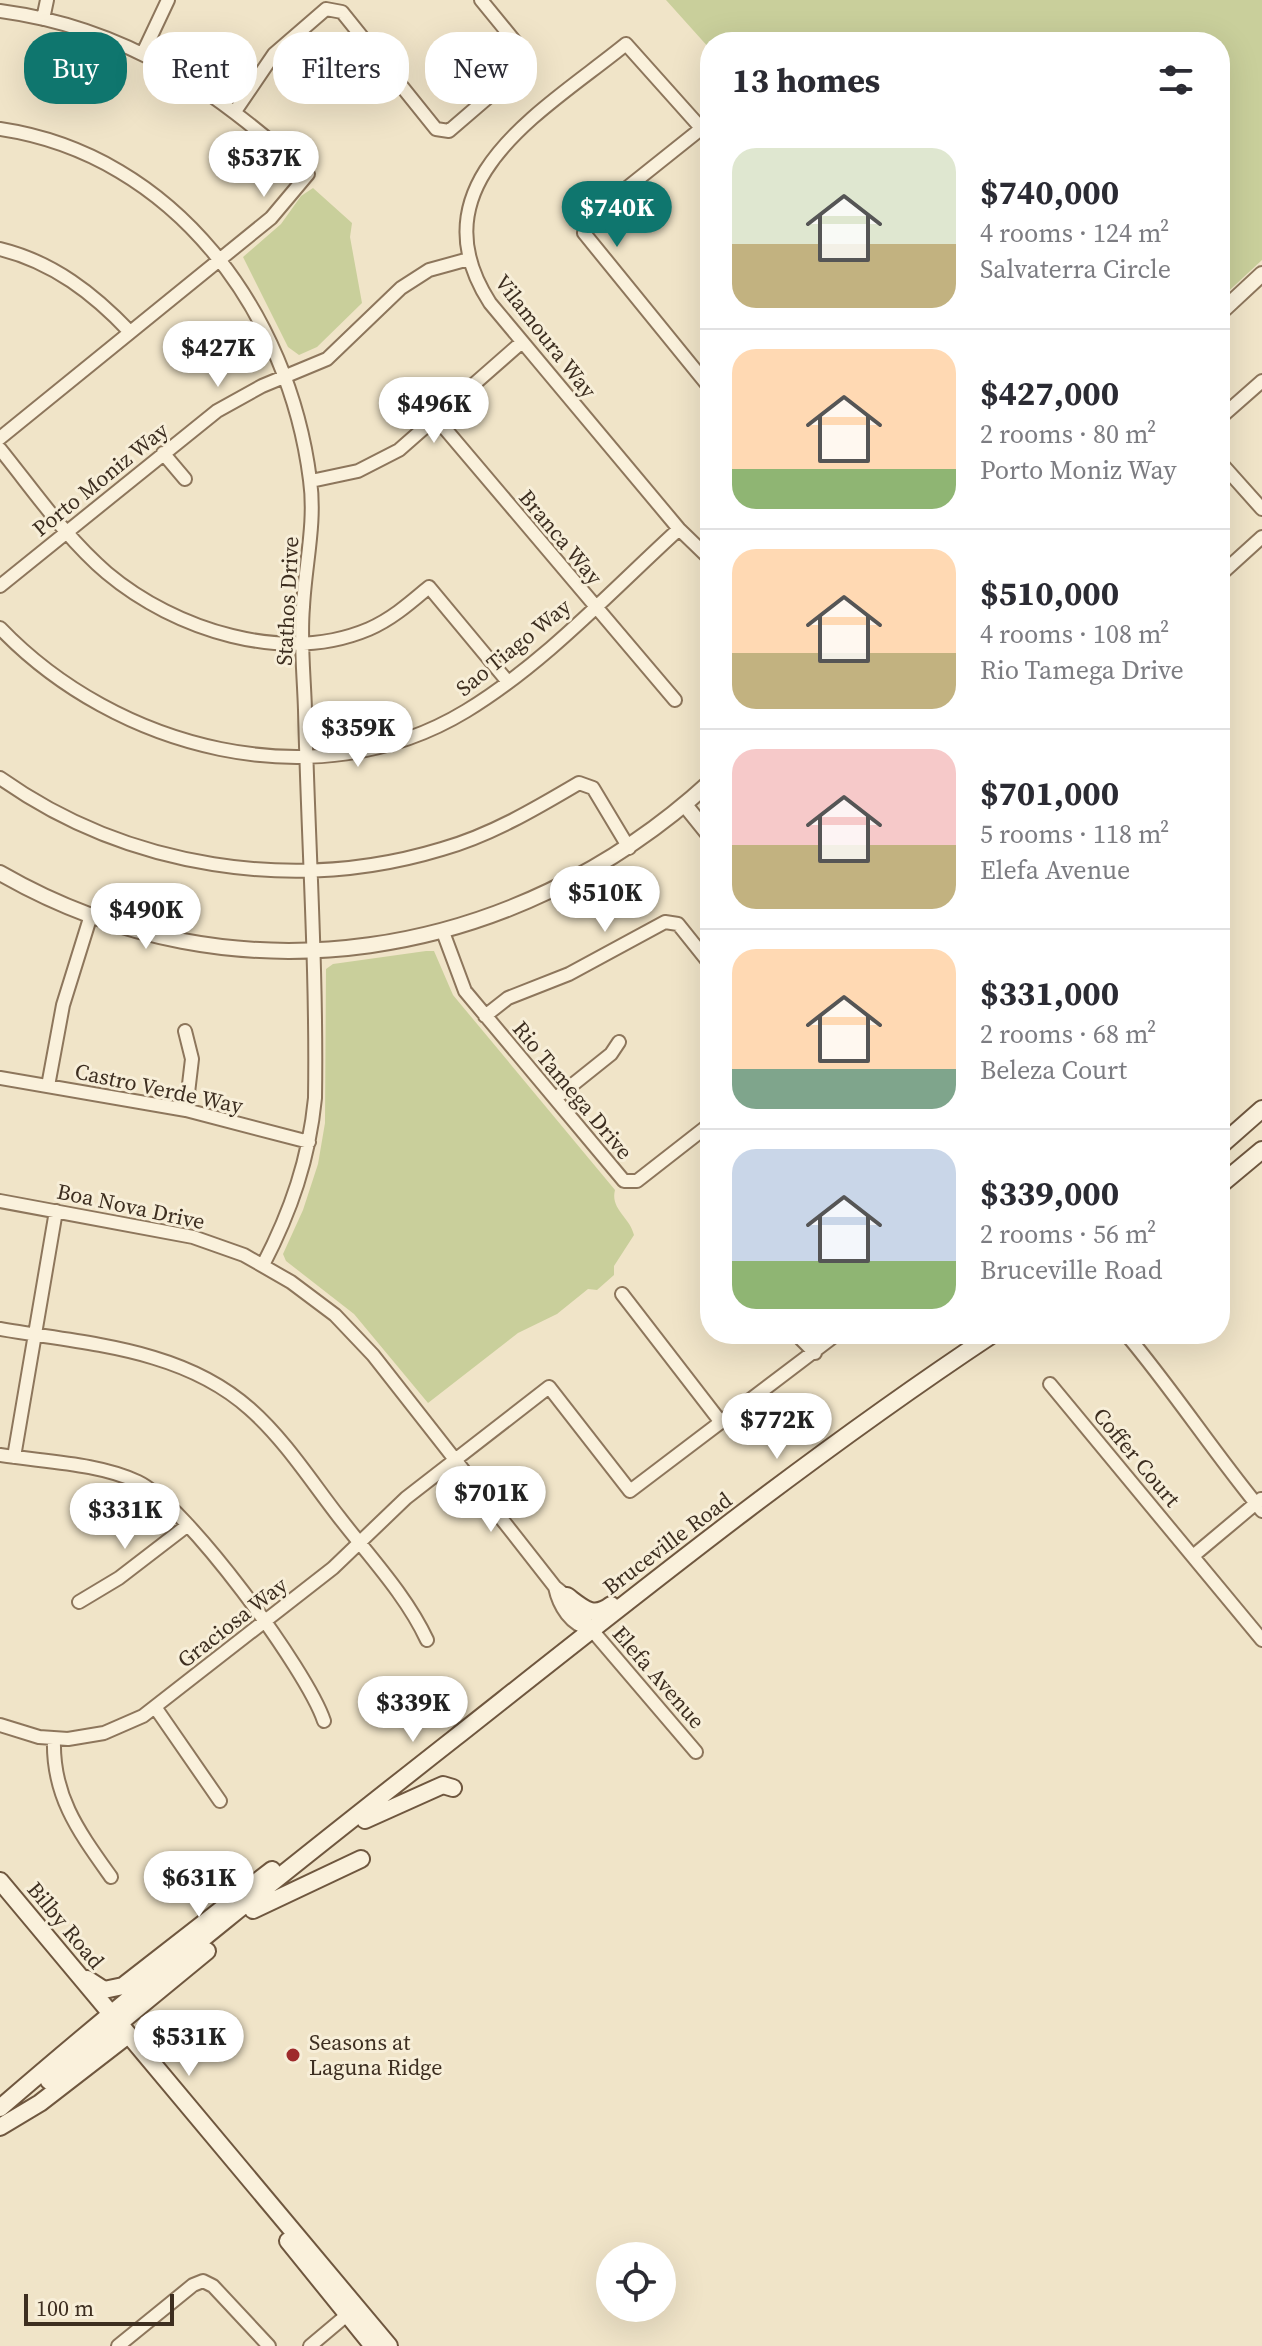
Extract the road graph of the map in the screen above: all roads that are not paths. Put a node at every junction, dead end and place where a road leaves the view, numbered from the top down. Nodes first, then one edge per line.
1 (47, 0) edge
2 (168, 0) edge
3 (481, 0) edge
4 (0, 11) edge
5 (43, 19) junction
6 (153, 32) edge
7 (143, 53) edge
8 (227, 104) edge
9 (236, 110) junction
10 (700, 126) edge
11 (0, 129) edge
12 (700, 137) edge
13 (0, 249) edge
14 (221, 259) junction
15 (469, 259) junction
16 (1262, 274) edge
17 (1230, 304) edge
18 (130, 332) junction
19 (522, 342) junction
20 (700, 376) edge
21 (285, 378) junction
22 (1262, 381) edge
23 (1230, 409) edge
24 (436, 418) junction
25 (0, 438) edge
26 (0, 449) edge
27 (163, 453) junction
28 (1230, 473) edge
29 (185, 479) dead end
30 (311, 481) junction
31 (1262, 509) edge
32 (679, 529) junction
33 (67, 531) junction
34 (1262, 537) edge
35 (700, 549) edge
36 (1230, 566) edge
37 (0, 586) edge
38 (594, 607) junction
39 (0, 628) edge
40 (303, 642) junction
41 (508, 682) junction
42 (675, 700) dead end
43 (306, 756) junction
44 (0, 778) edge
45 (700, 791) edge
46 (685, 805) junction
47 (700, 824) edge
48 (629, 848) junction
49 (309, 871) junction
50 (0, 873) edge
51 (91, 915) junction
52 (443, 932) junction
53 (312, 950) junction
54 (700, 952) edge
55 (485, 1016) junction
56 (185, 1031) dead end
57 (619, 1042) dead end
58 (0, 1078) edge
59 (48, 1086) junction
60 (556, 1098) junction
61 (1262, 1109) edge
62 (186, 1110) junction
63 (700, 1131) edge
64 (1230, 1137) edge
65 (309, 1142) junction
66 (1262, 1150) edge
67 (1230, 1177) edge
68 (0, 1201) edge
69 (56, 1211) junction
70 (263, 1265) junction
71 (622, 1294) dead end
72 (0, 1329) edge
73 (34, 1335) junction
74 (806, 1344) edge
75 (825, 1344) edge
76 (978, 1344) edge
77 (1134, 1344) edge
78 (815, 1353) junction
79 (1050, 1384) dead end
80 (720, 1421) junction
81 (0, 1455) edge
82 (14, 1457) junction
83 (455, 1460) junction
84 (1260, 1504) edge
85 (188, 1525) junction
86 (359, 1543) junction
87 (1193, 1556) junction
88 (561, 1592) junction
89 (628, 1600) junction
90 (79, 1602) dead end
91 (264, 1622) junction
92 (591, 1629) junction
93 (427, 1640) dead end
94 (1262, 1640) edge
95 (155, 1707) junction
96 (324, 1721) dead end
97 (0, 1725) edge
98 (54, 1739) junction
99 (453, 1739) junction
100 (696, 1752) dead end
101 (453, 1788) dead end
102 (220, 1801) dead end
103 (365, 1820) junction
104 (338, 1829) junction
105 (361, 1859) dead end
106 (111, 1877) dead end
107 (0, 1881) edge
108 (253, 1910) junction
109 (73, 1969) junction
110 (120, 2025) junction
111 (0, 2108) edge
112 (0, 2118) edge
113 (0, 2127) edge
114 (352, 2311) junction
115 (118, 2346) edge
116 (269, 2346) edge
117 (310, 2346) edge
118 (373, 2346) edge
119 (389, 2346) edge

1 - 5 street
2 - 6 street
3 - 9 street
4 - 5 street
5 - 7 street
8 - 9 street
9 - 14 street
10 - 15 street, Vilamoura Way
11 - 14 street, Stathos Drive
12 - 20 street
13 - 18 street
14 - 18 street
14 - 21 street, Stathos Drive
15 - 19 street, Vilamoura Way
15 - 21 street, Porto Moniz Way
16 - 17 street
18 - 25 street
19 - 24 street
19 - 32 street, Vilamoura Way
21 - 27 street, Porto Moniz Way
21 - 30 street, Stathos Drive
22 - 23 street
24 - 30 street
24 - 38 street, Branca Way
26 - 33 street
27 - 29 street
27 - 33 street, Porto Moniz Way
28 - 31 street
30 - 40 street, Stathos Drive
32 - 35 street, Vilamoura Way
32 - 38 street, Sao Tiago Way
33 - 37 street, Porto Moniz Way
33 - 40 street
34 - 36 street
38 - 41 street, Sao Tiago Way
38 - 42 street, Branca Way
39 - 43 street, Sao Tiago Way
40 - 41 street
40 - 43 street, Stathos Drive
41 - 43 street, Sao Tiago Way
43 - 49 street, Stathos Drive
44 - 49 street
45 - 46 street
46 - 47 street
46 - 48 street
48 - 49 street
48 - 52 street
49 - 53 street, Stathos Drive
50 - 51 street
51 - 53 street
51 - 59 street
52 - 53 street
52 - 55 street, Rio Tamega Drive
53 - 65 street, Stathos Drive
54 - 55 street, Rio Tamega Drive
55 - 60 street, Rio Tamega Drive
56 - 62 street
57 - 60 street
58 - 59 street, Castro Verde Way
59 - 62 street, Castro Verde Way
60 - 63 street, Rio Tamega Drive
61 - 64 main road
62 - 65 street, Castro Verde Way
65 - 70 street, Stathos Drive
66 - 67 main road
68 - 69 street, Boa Nova Drive
69 - 70 street, Boa Nova Drive
69 - 73 street
70 - 83 street, Boa Nova Drive
71 - 80 street
72 - 73 street
73 - 82 street
73 - 86 street
74 - 78 street
75 - 78 street
76 - 89 main road, Bruceville Road
77 - 84 street
78 - 80 street
79 - 87 street, Coffer Court
80 - 83 street, Graciosa Way
81 - 82 street
82 - 85 street
83 - 86 street, Graciosa Way
83 - 88 street, Elefa Avenue
84 - 87 street
85 - 90 street
85 - 91 street
86 - 91 street, Graciosa Way
86 - 93 street
87 - 94 street, Coffer Court
88 - 89 main road
88 - 92 street, Elefa Avenue
89 - 92 main road, Bruceville Road
91 - 95 street, Graciosa Way
91 - 96 street
92 - 99 main road, Bruceville Road
92 - 100 street, Elefa Avenue
95 - 98 street, Graciosa Way
95 - 102 street
97 - 98 street, Graciosa Way
98 - 106 street
99 - 103 main road, Bruceville Road
99 - 104 main road, Bruceville Road
101 - 103 main road
103 - 108 main road, Bruceville Road
104 - 109 main road
104 - 110 main road, Bruceville Road
105 - 108 main road
107 - 109 main road, Bilby Road
108 - 110 main road, Bruceville Road
109 - 110 main road, Bilby Road
110 - 111 main road, Bruceville Road
110 - 112 main road, Bruceville Road
110 - 113 main road
110 - 114 main road, Bilby Road
114 - 117 street
114 - 118 main road, Bilby Road
114 - 119 main road, Bilby Road
115 - 116 street

